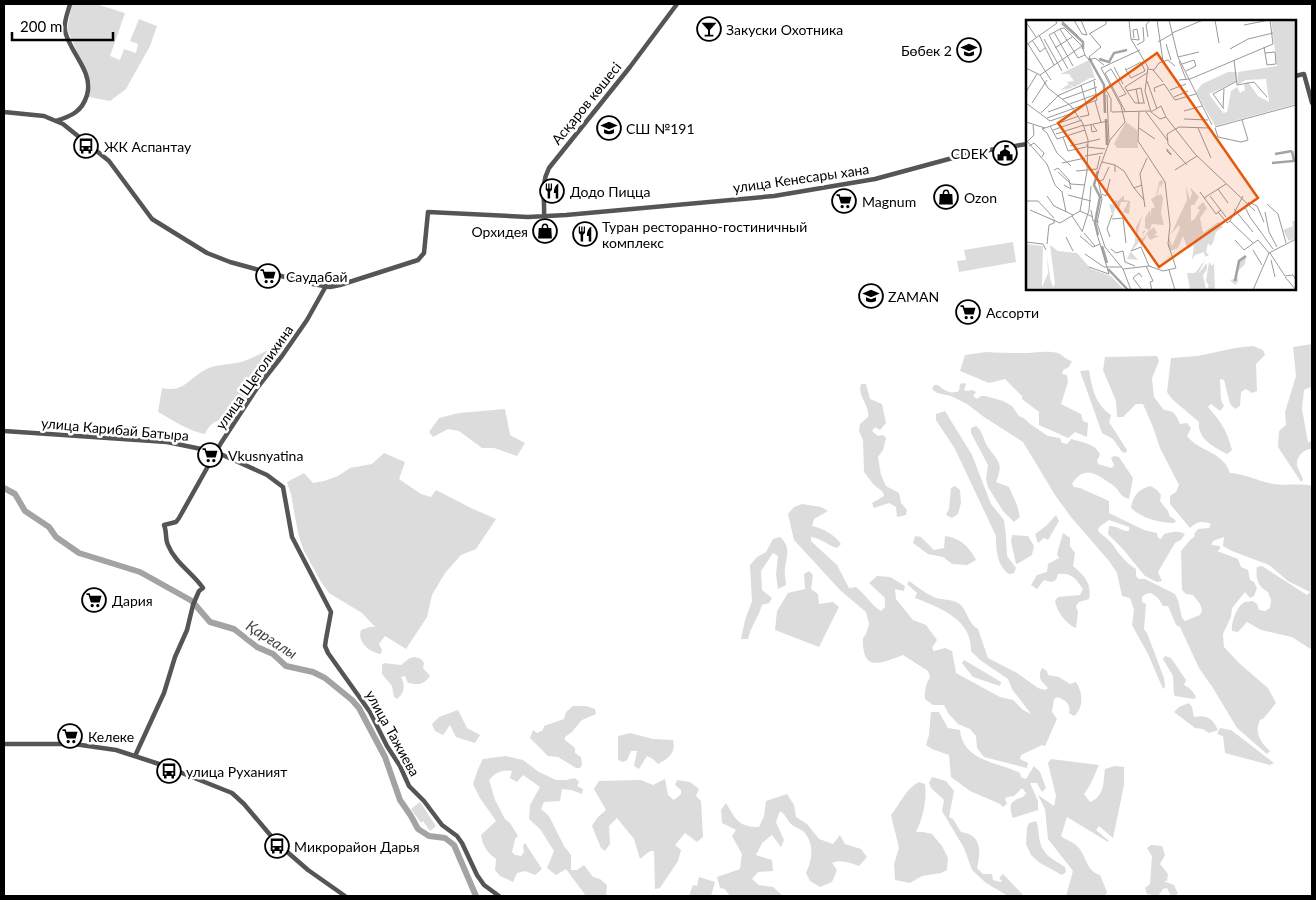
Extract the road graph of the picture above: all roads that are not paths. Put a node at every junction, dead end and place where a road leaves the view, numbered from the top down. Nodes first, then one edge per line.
1 (70, 4) edge
2 (672, 4) edge
3 (677, 4) edge
4 (670, 13) junction
5 (1296, 76) edge
6 (1312, 103) edge
7 (4, 112) edge
8 (56, 121) junction
9 (1026, 144) edge
10 (544, 215) junction
11 (326, 286) junction
12 (4, 431) edge
13 (216, 452) junction
14 (342, 672) joint
15 (4, 744) edge
16 (135, 756) junction
17 (345, 896) edge
18 (499, 896) edge

1 - 8 street
2 - 4 street
3 - 4 street, Асқаров көшесі
4 - 10 street, Асқаров көшесі
5 - 6 street
7 - 8 street
8 - 11 street
9 - 10 street, улица Кенесары хана
10 - 11 street
11 - 13 street, улица Щеголихина
12 - 13 street, улица Карибай Батыра
13 - 14 street, улица Карибай Батыра
13 - 16 street, улица Щеголихина
14 - 18 street, улица Тажиева
15 - 16 street
16 - 17 street

